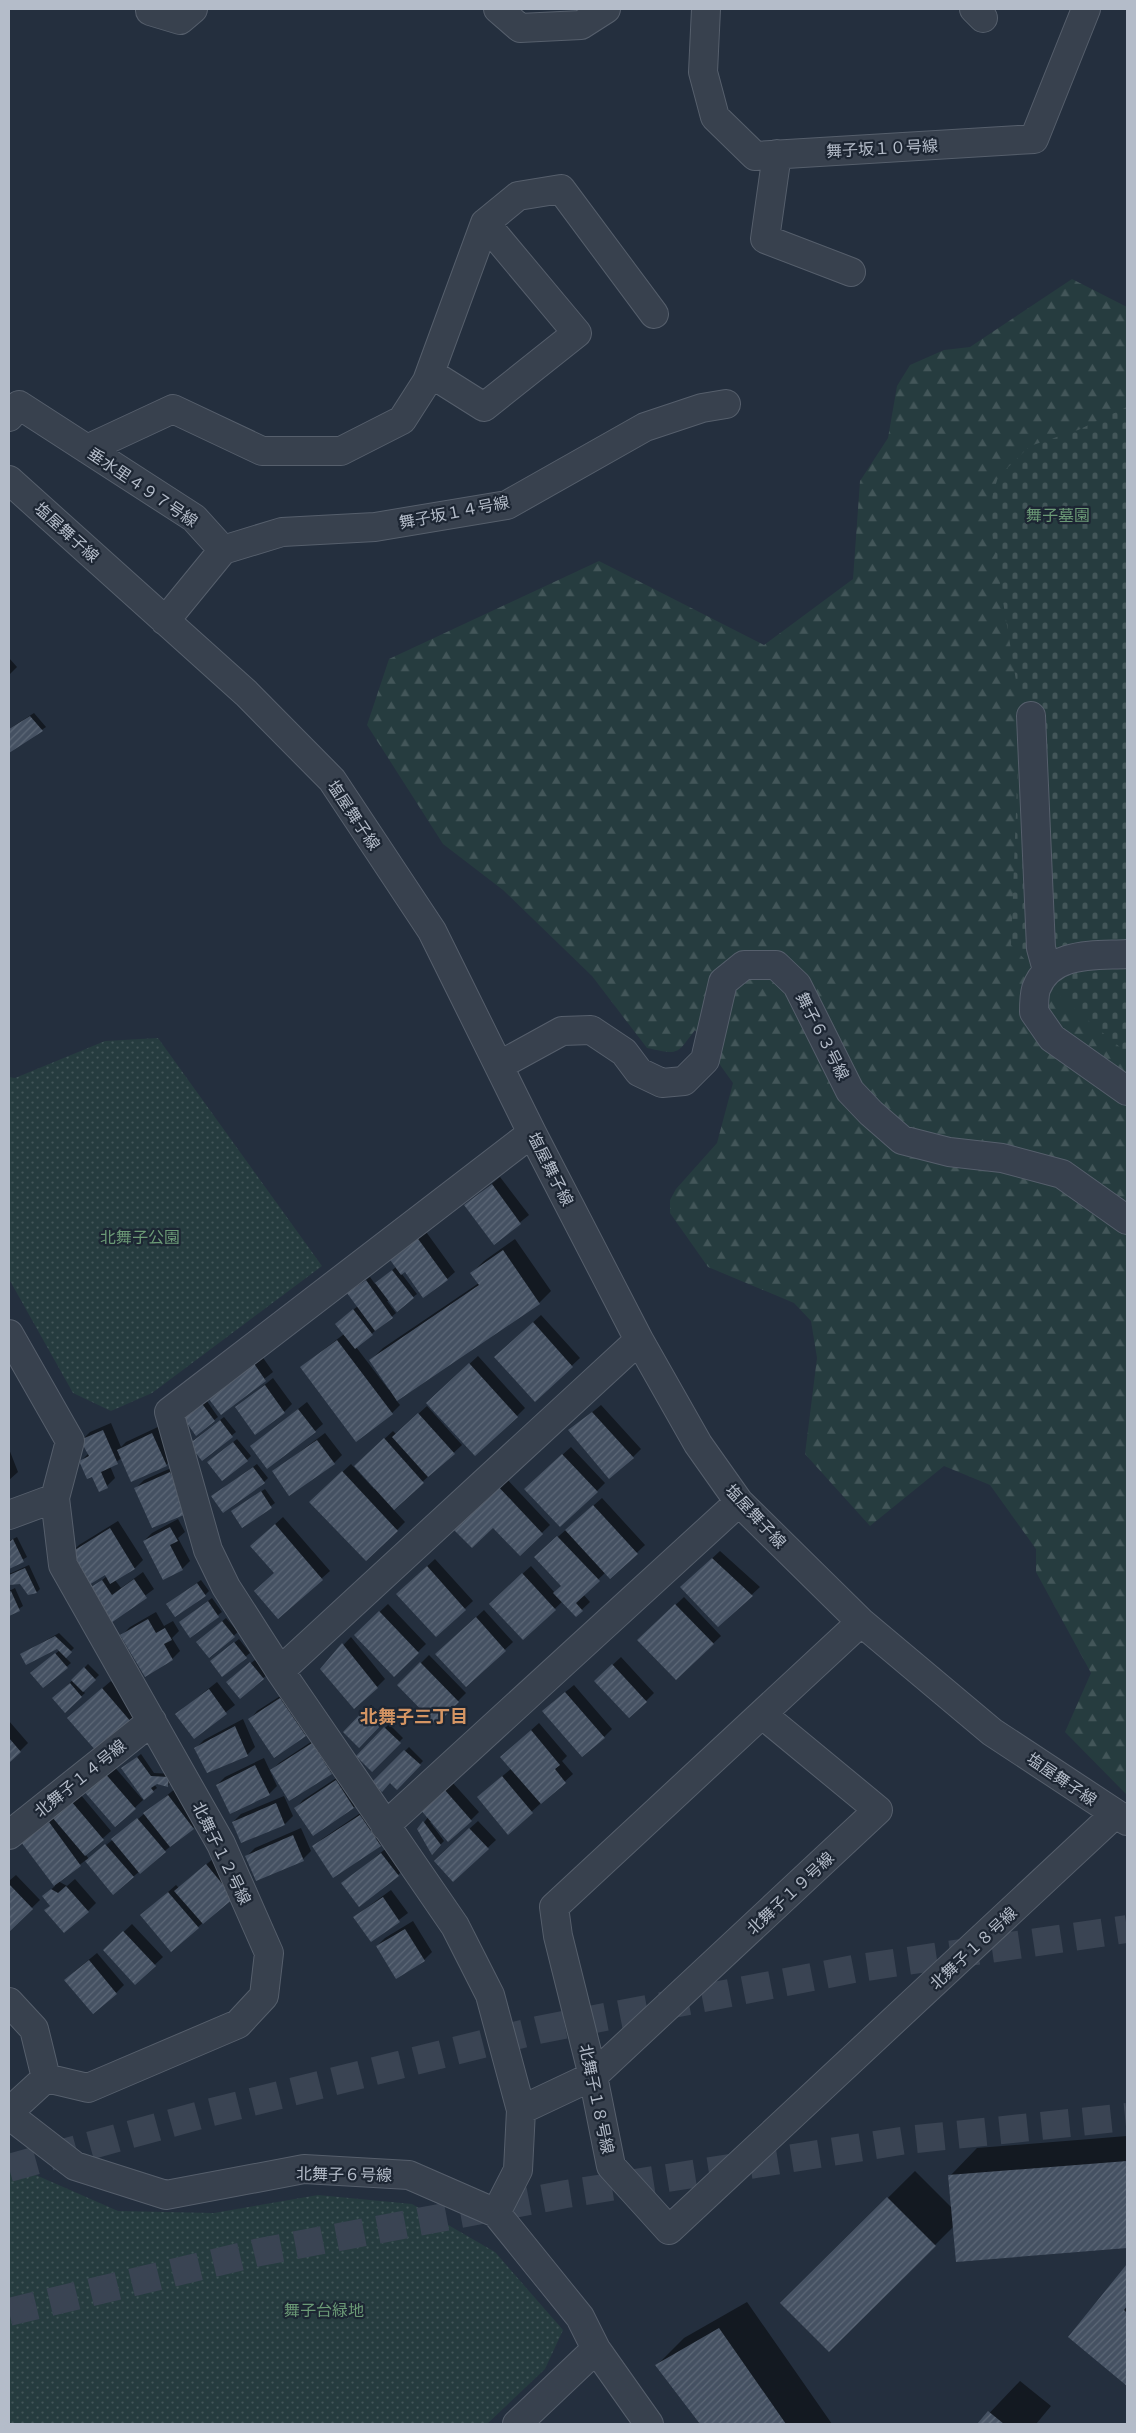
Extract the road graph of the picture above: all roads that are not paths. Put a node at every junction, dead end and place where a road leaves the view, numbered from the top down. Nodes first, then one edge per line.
1 (150, 9) edge
2 (193, 9) edge
3 (498, 9) edge
4 (606, 9) edge
5 (706, 9) edge
6 (1086, 9) edge
7 (777, 154) junction
8 (484, 224) junction
9 (851, 272) dead end
10 (654, 314) dead end
11 (430, 373) junction
12 (726, 404) dead end
13 (9, 417) edge
14 (87, 449) junction
15 (9, 480) edge
16 (223, 550) junction
17 (165, 621) junction
18 (1031, 716) dead end
19 (1127, 954) edge
20 (1047, 970) junction
21 (500, 1065) junction
22 (1127, 1091) edge
23 (532, 1134) junction
24 (1127, 1218) edge
25 (9, 1334) edge
26 (639, 1340) junction
27 (55, 1498) junction
28 (739, 1502) junction
29 (9, 1515) edge
30 (861, 1622) junction
31 (280, 1671) junction
32 (763, 1715) junction
33 (152, 1721) junction
34 (1121, 1818) edge
35 (385, 1826) junction
36 (9, 1835) edge
37 (9, 2002) edge
38 (594, 2076) junction
39 (46, 2078) junction
40 (521, 2110) junction
41 (9, 2114) edge
42 (496, 2213) junction
43 (596, 2349) junction
44 (517, 2424) edge
45 (649, 2424) edge

1 - 2 street
3 - 4 street
5 - 7 street, 舞子坂１０号線
6 - 7 street, 舞子坂１０号線
7 - 9 street
8 - 10 street
8 - 11 street
8 - 11 street
11 - 14 street
12 - 16 street, 舞子坂１４号線
13 - 14 street, 垂水里４９７号線
14 - 16 street, 垂水里４９７号線
15 - 17 street, 塩屋舞子線
16 - 17 street
17 - 21 street, 塩屋舞子線
18 - 20 street
19 - 20 street
20 - 22 street
21 - 23 street, 塩屋舞子線
21 - 24 street, 舞子６３号線
23 - 26 street, 塩屋舞子線
23 - 31 street
25 - 27 street
26 - 28 street, 塩屋舞子線
26 - 31 street
27 - 29 street
27 - 33 street, 北舞子１２号線
28 - 30 street, 塩屋舞子線
28 - 35 street
30 - 32 street, 北舞子１８号線
30 - 34 street, 塩屋舞子線
31 - 35 street
32 - 38 street, 北舞子１８号線
32 - 38 street, 北舞子１９号線
33 - 36 street, 北舞子１４号線
33 - 39 street, 北舞子１２号線
34 - 38 street, 北舞子１８号線
35 - 40 street
37 - 39 street
38 - 40 street
39 - 41 street
40 - 42 street
41 - 42 street, 北舞子６号線
42 - 43 street, 北舞子６号線
43 - 44 street
43 - 45 street, 北舞子６号線

